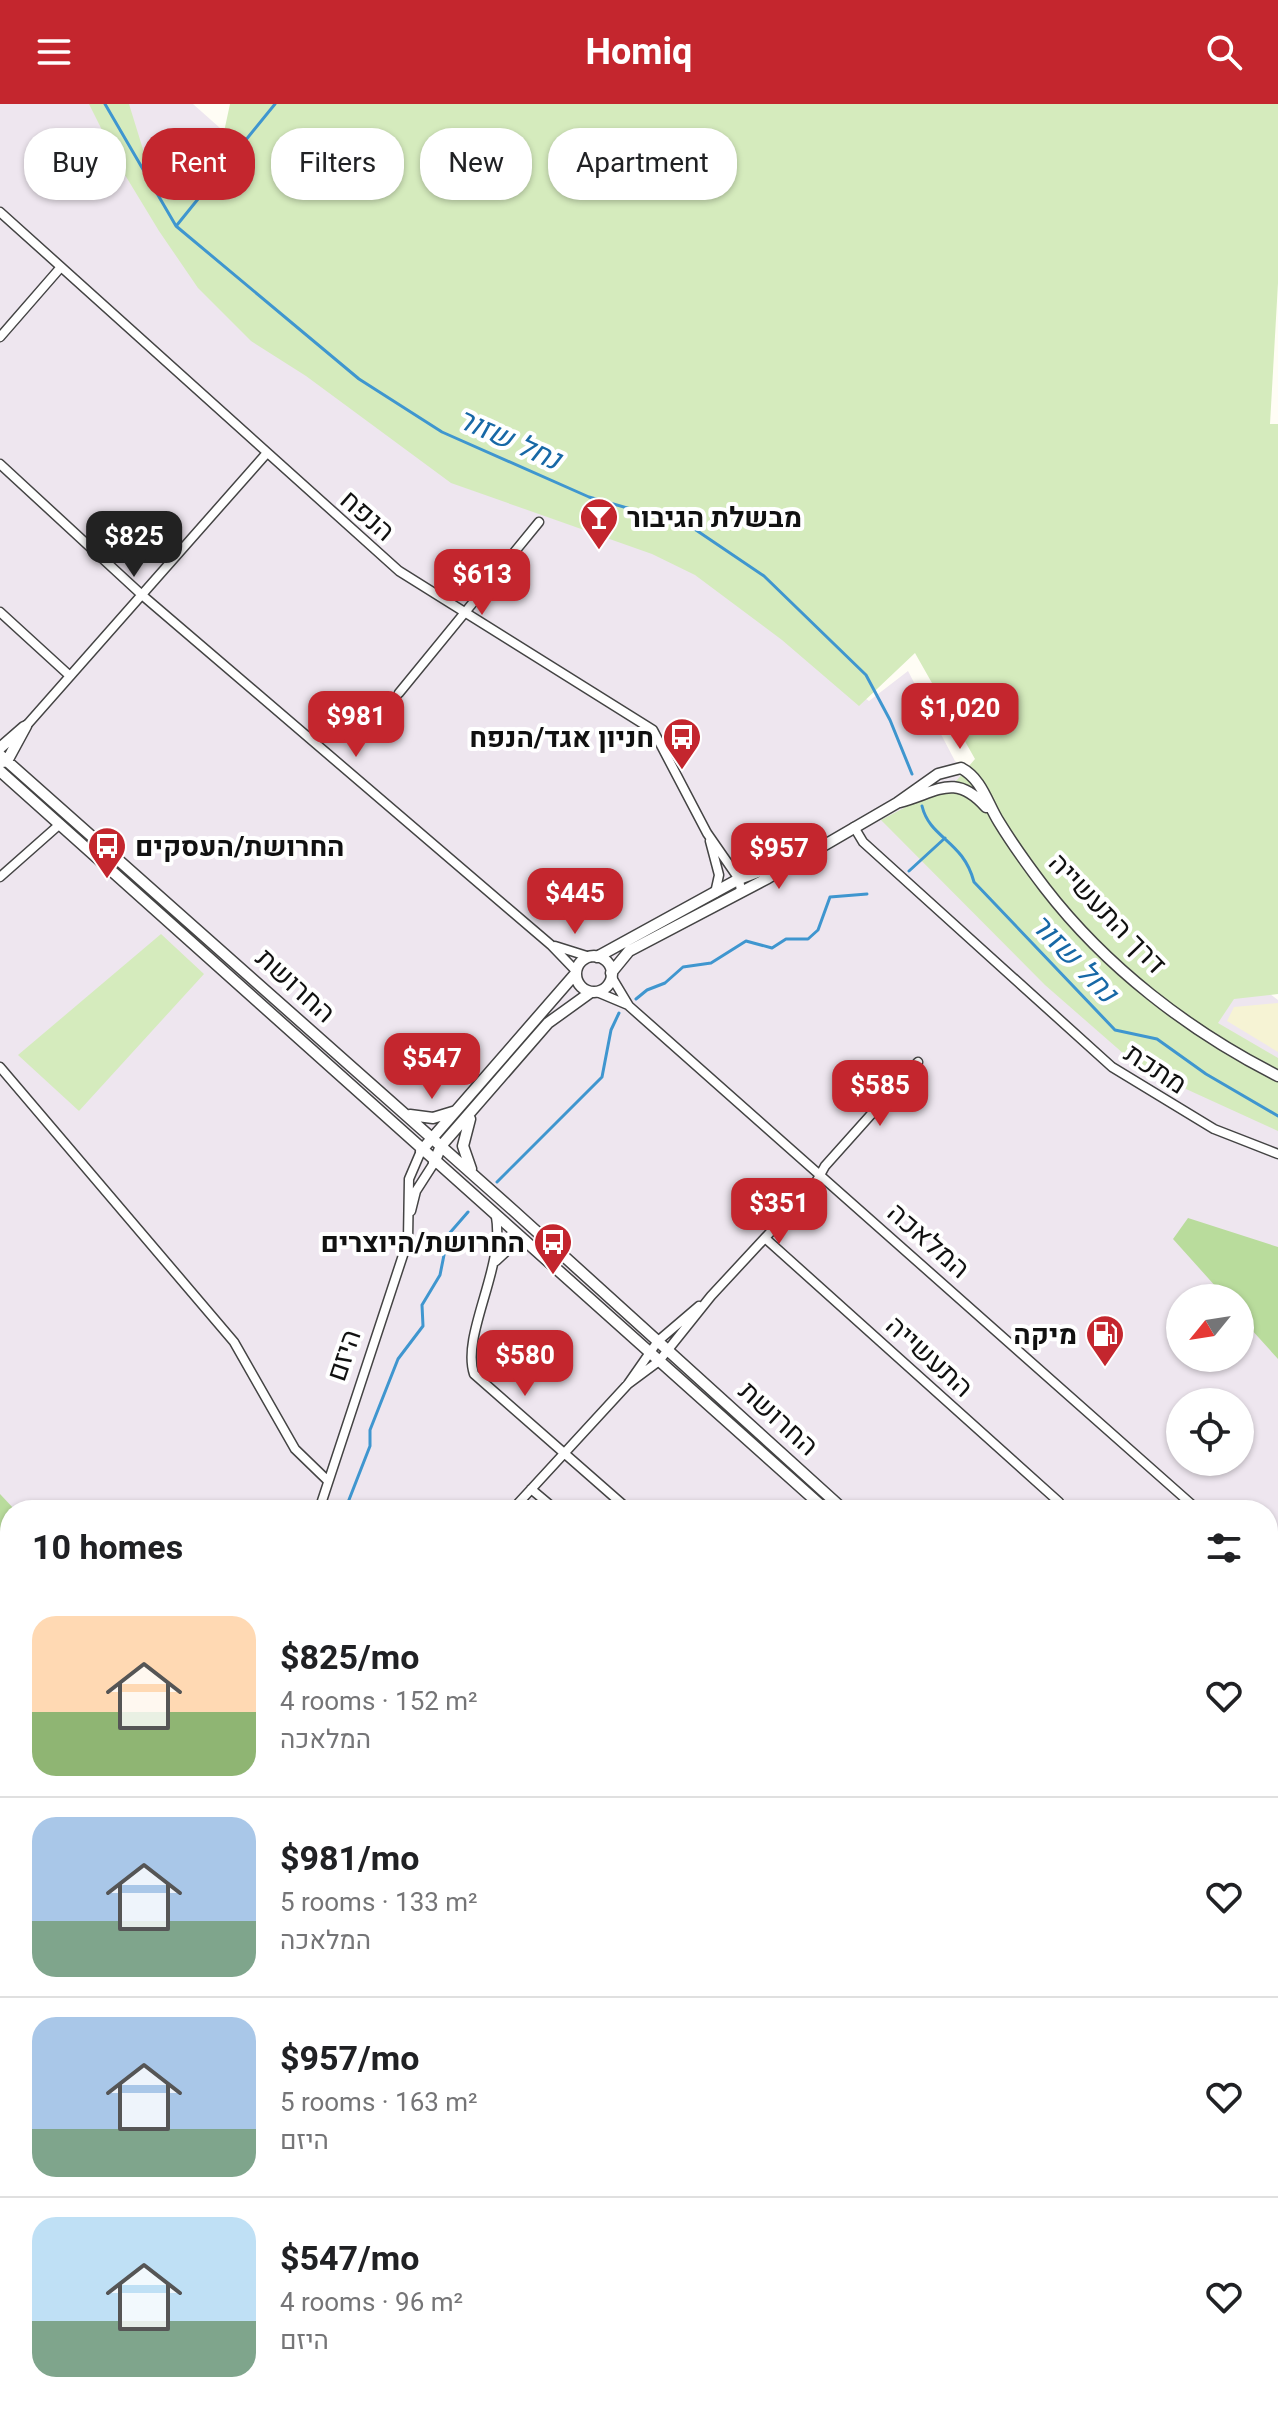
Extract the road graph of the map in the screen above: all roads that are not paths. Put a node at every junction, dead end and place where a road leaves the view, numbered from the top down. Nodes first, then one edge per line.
1 (0, 212) edge
2 (61, 267) junction
3 (0, 337) edge
4 (266, 454) junction
5 (0, 464) edge
6 (539, 522) dead end
7 (142, 595) junction
8 (466, 611) junction
9 (0, 612) edge
10 (70, 676) junction
11 (399, 693) dead end
12 (26, 726) junction
13 (0, 748) edge
14 (2, 762) edge
15 (897, 803) junction
16 (998, 821) junction
17 (60, 824) junction
18 (854, 827) junction
19 (707, 833) junction
20 (0, 877) edge
21 (740, 885) junction
22 (715, 893) junction
23 (551, 945) junction
24 (594, 957) junction
25 (576, 972) junction
26 (611, 975) junction
27 (594, 992) junction
28 (629, 1006) junction
29 (918, 1062) dead end
30 (0, 1067) edge
31 (497, 1067) junction
32 (1278, 1076) edge
33 (502, 1079) junction
34 (476, 1108) junction
35 (458, 1110) junction
36 (405, 1114) junction
37 (432, 1138) junction
38 (441, 1146) junction
39 (421, 1151) junction
40 (1278, 1154) edge
41 (434, 1163) junction
42 (476, 1177) junction
43 (819, 1177) junction
44 (410, 1216) junction
45 (496, 1217) junction
46 (765, 1238) junction
47 (524, 1242) junction
48 (495, 1262) junction
49 (711, 1296) junction
50 (658, 1341) junction
51 (669, 1350) junction
52 (649, 1352) junction
53 (659, 1361) junction
54 (628, 1384) junction
55 (564, 1453) junction
56 (327, 1480) junction
57 (531, 1489) junction
58 (322, 1500) edge
59 (521, 1500) edge
60 (544, 1500) edge
61 (618, 1500) edge
62 (815, 1500) edge
63 (833, 1500) edge
64 (1057, 1500) edge
65 (1187, 1500) edge

1 - 2 street, הנפח
2 - 3 street
2 - 4 street, הנפח
4 - 7 street
4 - 8 street, הנפח
5 - 7 street, המלאכה
6 - 8 street
7 - 10 street
7 - 23 street, המלאכה
8 - 11 street
8 - 19 street, הנפח
9 - 10 street
10 - 12 street
12 - 13 street
12 - 14 street
14 - 17 street, החרושת
14 - 36 street, החרושת
15 - 16 street, דרך התעשייה
15 - 16 street, דרך התעשייה
15 - 18 street, דרך התעשייה
16 - 32 street, דרך התעשייה
17 - 20 street
17 - 39 street, החרושת
18 - 21 street
18 - 40 street, מתכת
19 - 21 street, הנפח
19 - 22 street, הנפח
21 - 22 street
21 - 26 street
22 - 24 street
23 - 24 street, המלאכה
23 - 25 street, המלאכה
24 - 25 street
24 - 26 street, המלאכה
25 - 27 street, המלאכה
25 - 31 street, היזם
26 - 27 street
26 - 28 street, המלאכה
27 - 28 street, המלאכה
27 - 33 street, היזם
28 - 43 street, המלאכה
29 - 43 street
30 - 56 street
31 - 33 street
31 - 35 street, היזם
33 - 34 street, היזם
34 - 38 street, היזם
34 - 42 street
35 - 36 street
35 - 37 street, היזם
36 - 37 street, החרושת
37 - 38 street, החרושת
37 - 39 street, היזם
38 - 41 street, היזם
38 - 42 street, החרושת
39 - 41 street, החרושת
39 - 44 street, היזם
41 - 44 street, היזם
41 - 45 street, החרושת
42 - 50 street, החרושת
43 - 46 street
43 - 65 street, המלאכה
44 - 56 street, היזם
45 - 47 street, החרושת
45 - 48 street
46 - 49 street
46 - 64 street, התעשייה
47 - 48 street
47 - 52 street, החרושת
48 - 55 street
49 - 50 street
49 - 51 street
50 - 51 street, החרושת
50 - 52 street
51 - 53 street
51 - 63 street, החרושת
52 - 53 street, החרושת
52 - 54 street
53 - 54 street
53 - 62 street, החרושת
54 - 55 street
55 - 57 street
55 - 61 street
56 - 58 street, היזם
57 - 59 street
57 - 60 street

